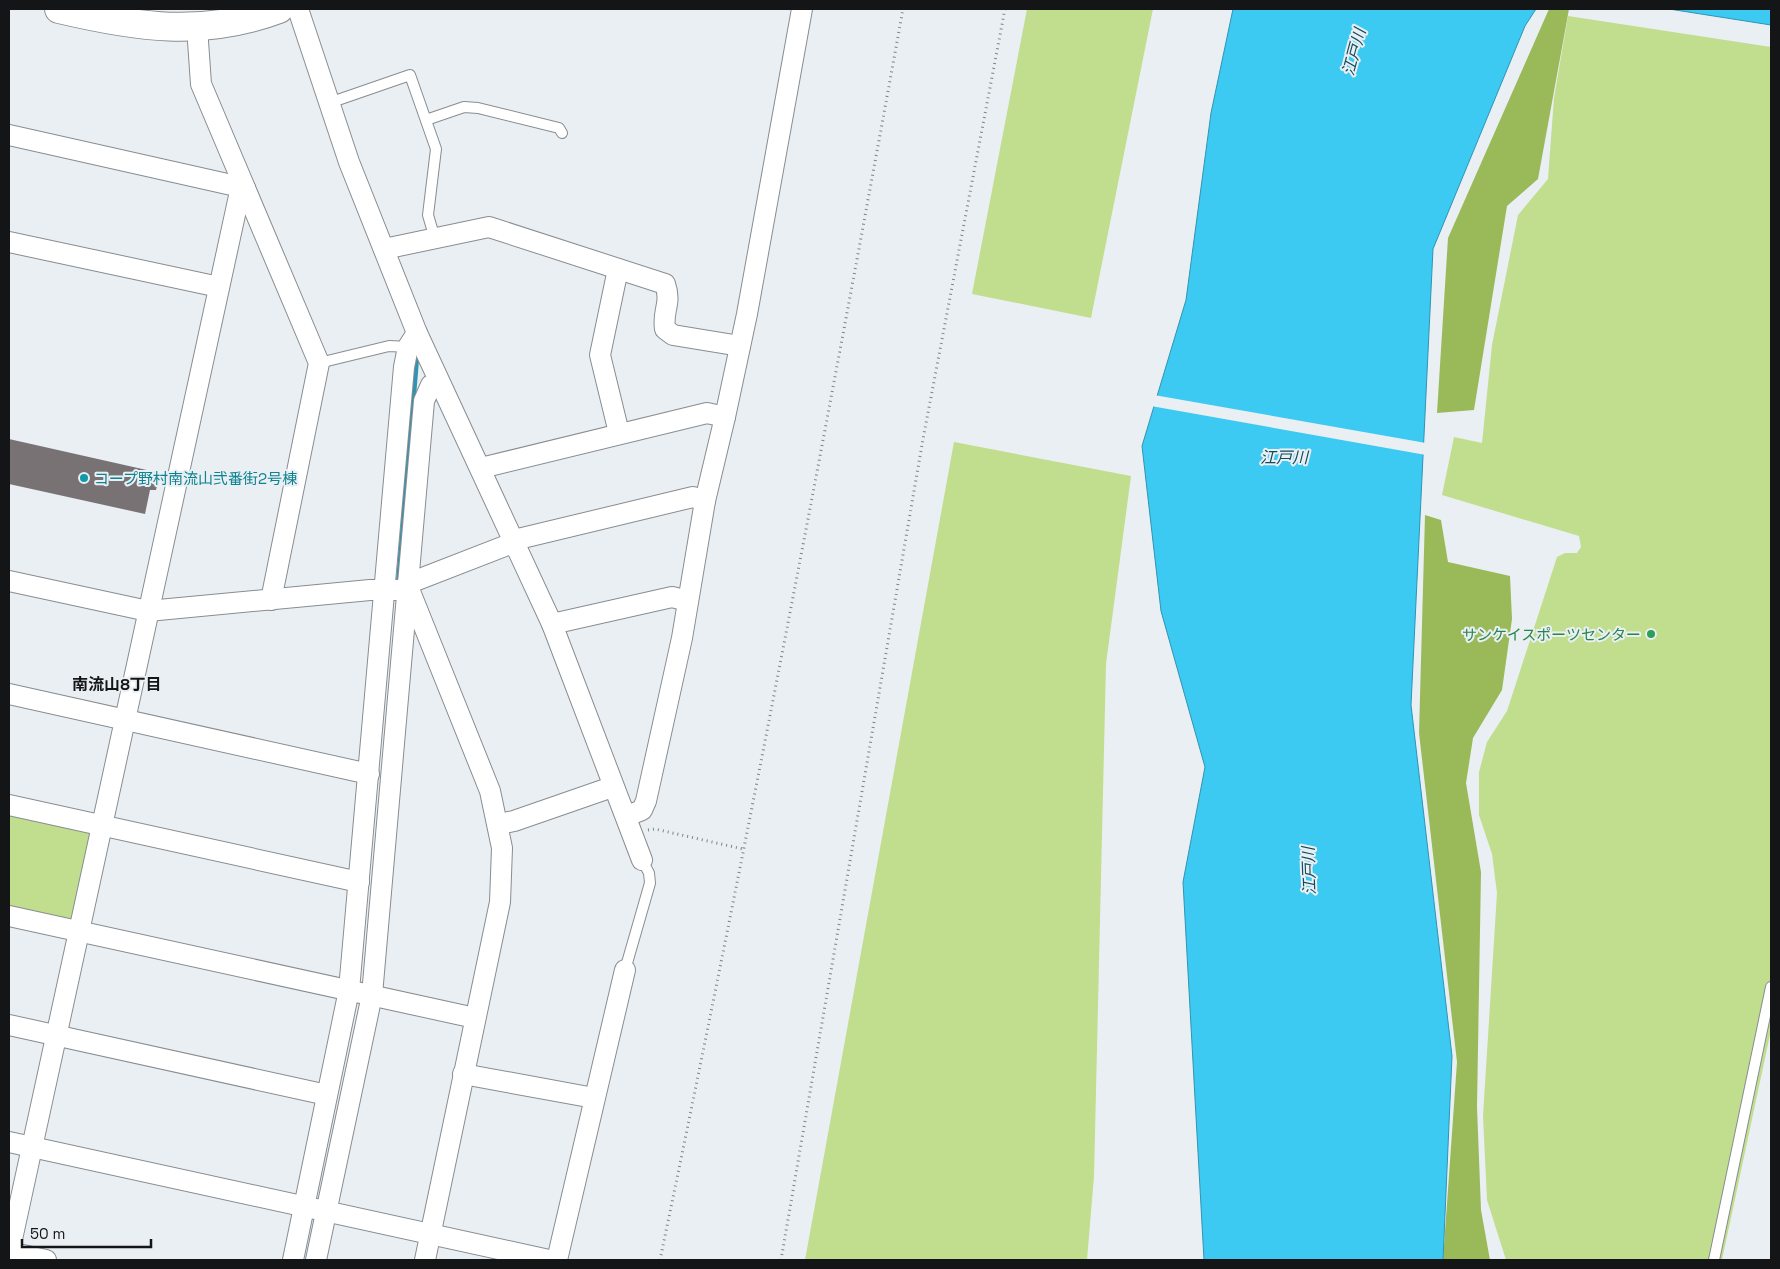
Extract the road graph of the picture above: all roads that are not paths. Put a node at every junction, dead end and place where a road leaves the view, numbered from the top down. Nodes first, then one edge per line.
1 (59, 9) edge
2 (279, 9) edge
3 (298, 9) edge
4 (802, 9) edge
5 (197, 28) junction
6 (329, 103) junction
7 (426, 120) junction
8 (562, 133) dead end
9 (9, 135) edge
10 (243, 187) junction
11 (435, 239) junction
12 (9, 242) edge
13 (384, 249) junction
14 (618, 269) junction
15 (219, 288) junction
16 (413, 340) junction
17 (740, 346) junction
18 (319, 363) junction
19 (439, 382) junction
20 (725, 417) junction
21 (619, 433) junction
22 (481, 468) junction
23 (705, 501) junction
24 (514, 541) junction
25 (9, 581) edge
26 (406, 587) junction
27 (386, 590) junction
28 (271, 600) junction
29 (688, 601) junction
30 (148, 611) junction
31 (552, 624) junction
32 (9, 694) edge
33 (126, 720) junction
34 (369, 774) junction
35 (612, 787) junction
36 (9, 805) edge
37 (499, 824) junction
38 (630, 824) junction
39 (101, 826) junction
40 (642, 860) joint
41 (359, 882) junction
42 (9, 916) edge
43 (79, 931) junction
44 (626, 970) joint
45 (1771, 987) edge
46 (349, 990) junction
47 (372, 995) junction
48 (475, 1018) junction
49 (9, 1025) edge
50 (56, 1036) junction
51 (463, 1074) junction
52 (327, 1095) junction
53 (594, 1098) junction
54 (9, 1142) edge
55 (31, 1147) junction
56 (304, 1206) junction
57 (326, 1211) junction
58 (430, 1235) junction
59 (9, 1252) edge
60 (46, 1260) edge
61 (293, 1260) edge
62 (316, 1260) edge
63 (425, 1260) edge
64 (549, 1260) edge
65 (557, 1260) edge
66 (1714, 1260) edge

1 - 5 street
2 - 5 street
3 - 6 street
4 - 17 street
5 - 10 street
6 - 7 lane
6 - 13 street
7 - 8 lane
7 - 11 lane
9 - 10 street
10 - 15 street
10 - 18 street
11 - 13 street
11 - 14 street
12 - 15 street
13 - 16 street
14 - 17 street
14 - 21 street
15 - 30 street
16 - 18 lane
16 - 19 street
16 - 27 street
17 - 20 street
18 - 28 street
19 - 22 street
19 - 26 street
20 - 21 street
20 - 23 street
21 - 22 street
22 - 24 street
23 - 24 street
23 - 29 street
24 - 26 street
24 - 31 street
25 - 30 street
26 - 27 street
26 - 37 street
26 - 47 street
27 - 28 street
27 - 34 street
28 - 30 street
29 - 31 street
29 - 38 street
30 - 33 street
31 - 35 street
32 - 33 street
33 - 34 street
33 - 39 street
34 - 41 street
35 - 37 street
35 - 38 street
36 - 39 street
37 - 48 street
38 - 40 street
39 - 41 street
39 - 43 street
40 - 44 lane
41 - 46 street
42 - 43 street
43 - 46 street
43 - 50 street
44 - 53 street
45 - 66 lane
46 - 47 street
46 - 52 street
47 - 48 street
47 - 57 street
48 - 51 street
49 - 50 street
50 - 52 street
50 - 55 street
51 - 53 street
51 - 58 street
52 - 56 street
53 - 65 street
54 - 55 street
55 - 56 street
55 - 59 street
56 - 57 street
56 - 61 street
57 - 58 street
57 - 62 street
58 - 63 street
58 - 64 street
59 - 60 street

